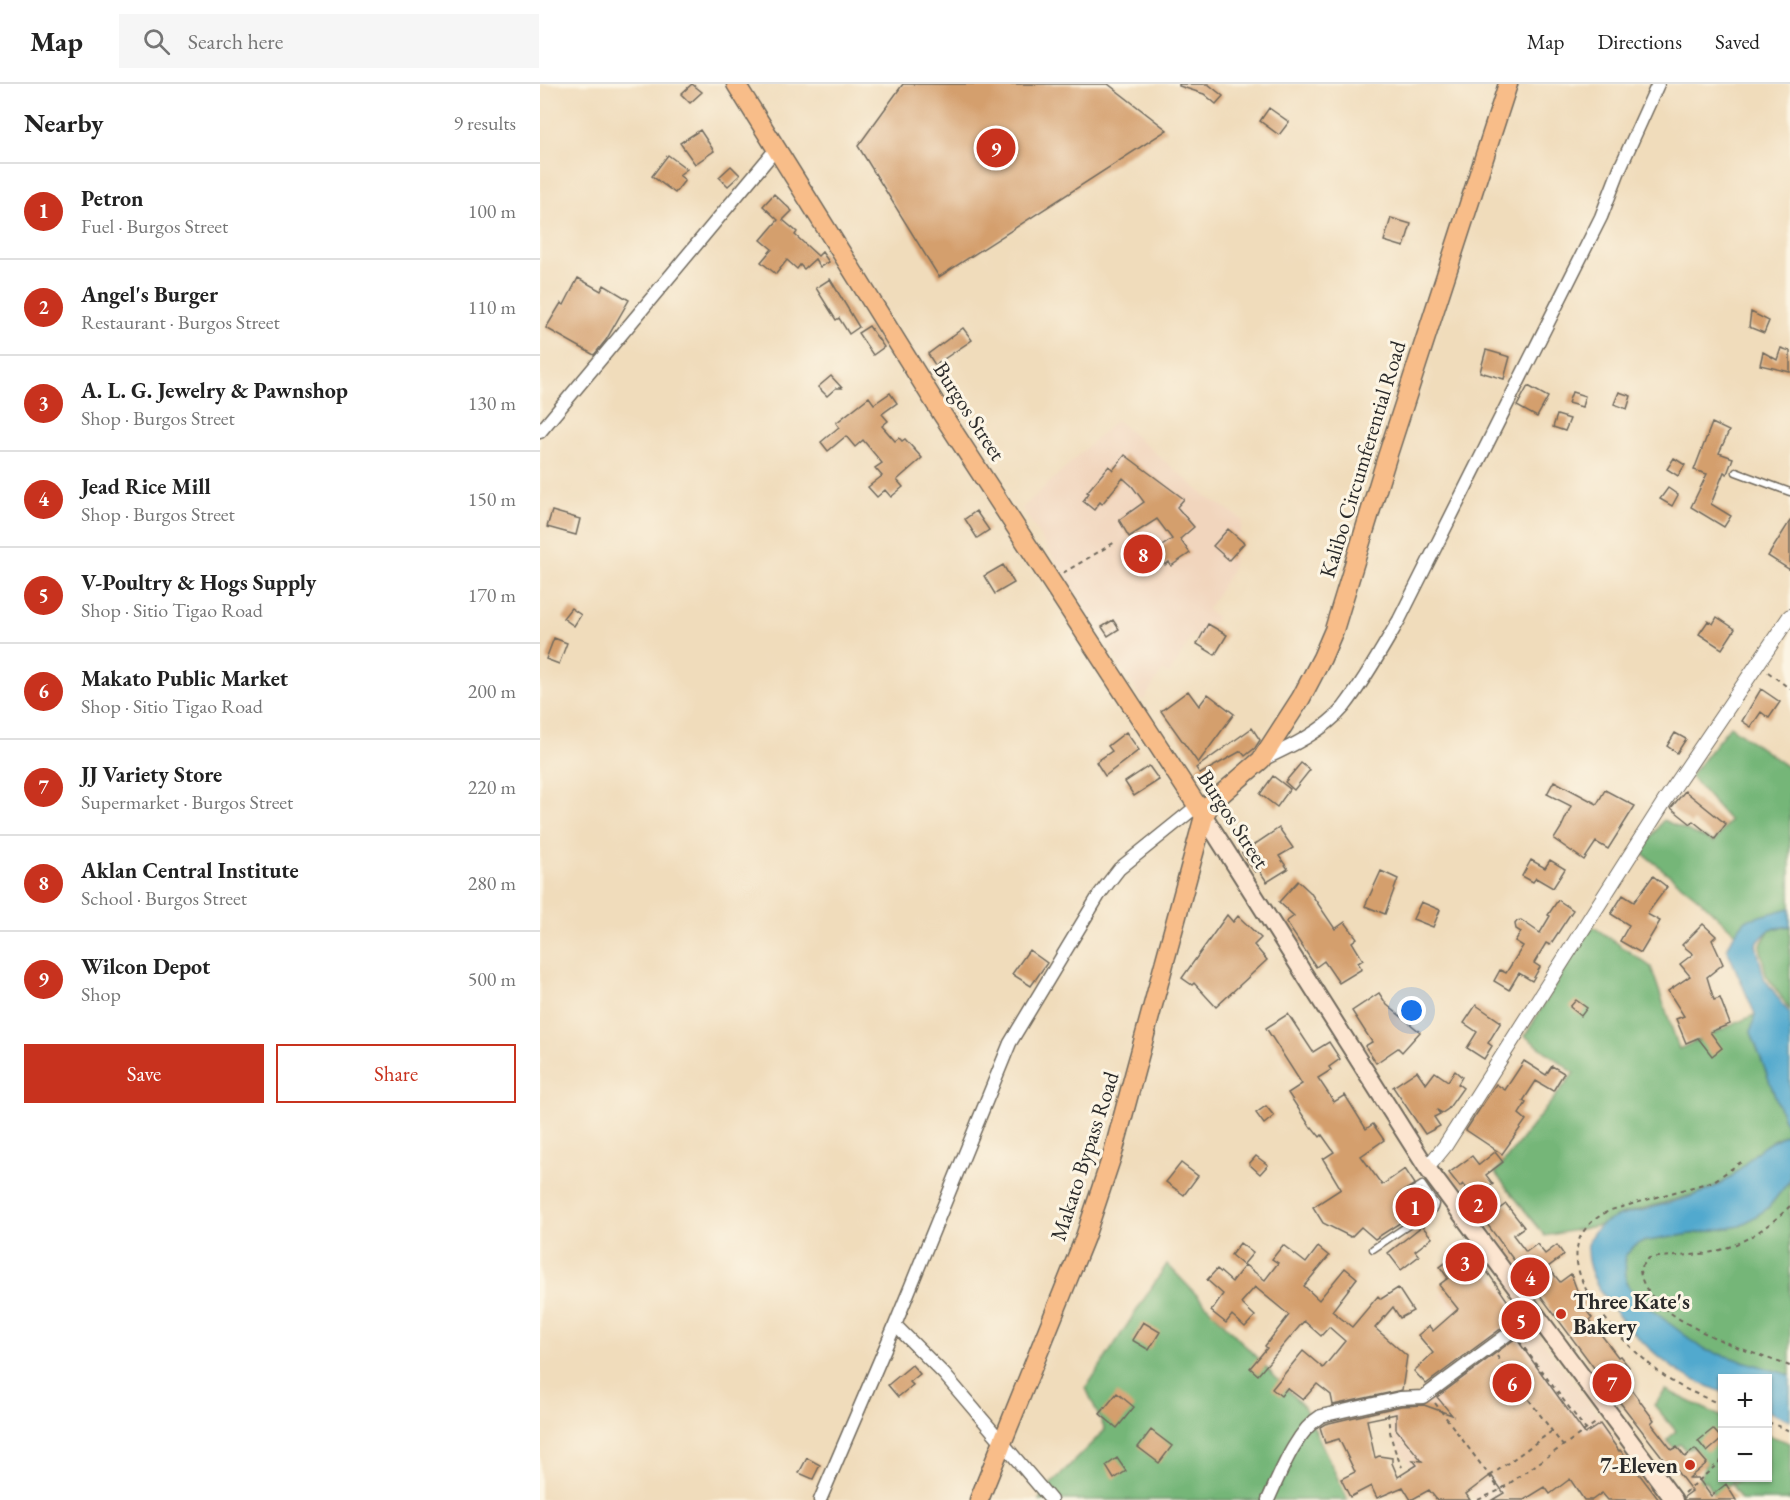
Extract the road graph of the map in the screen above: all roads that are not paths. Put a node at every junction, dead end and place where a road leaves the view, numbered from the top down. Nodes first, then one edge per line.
1 (736, 84) edge
2 (1508, 84) edge
3 (1658, 84) edge
4 (776, 149) junction
5 (540, 432) edge
6 (1736, 472) dead end
7 (1790, 492) edge
8 (1790, 616) edge
9 (1261, 760) junction
10 (1200, 811) junction
11 (1427, 1168) junction
12 (1433, 1188) junction
13 (1402, 1198) dead end
14 (1373, 1249) dead end
15 (1535, 1314) junction
16 (895, 1325) junction
17 (1002, 1442) junction
18 (1679, 1497) edge
19 (820, 1500) edge
20 (979, 1500) edge
21 (1051, 1500) edge
22 (1268, 1500) edge

1 - 4 main road, Burgos Street
2 - 9 main road, Kalibo Circumferential Road
3 - 9 street
4 - 5 street
4 - 10 main road, Burgos Street
6 - 7 lane
8 - 11 street
9 - 10 main road, Kalibo Circumferential Road
10 - 11 main road, Burgos Street
10 - 16 street
10 - 17 main road, Makato Bypass Road
11 - 12 main road, Burgos Street
12 - 13 lane
12 - 14 lane
12 - 15 main road, Burgos Street
15 - 18 main road, Burgos Street
15 - 22 street
16 - 17 street
16 - 19 street
17 - 20 main road, Makato Bypass Road
17 - 21 street

